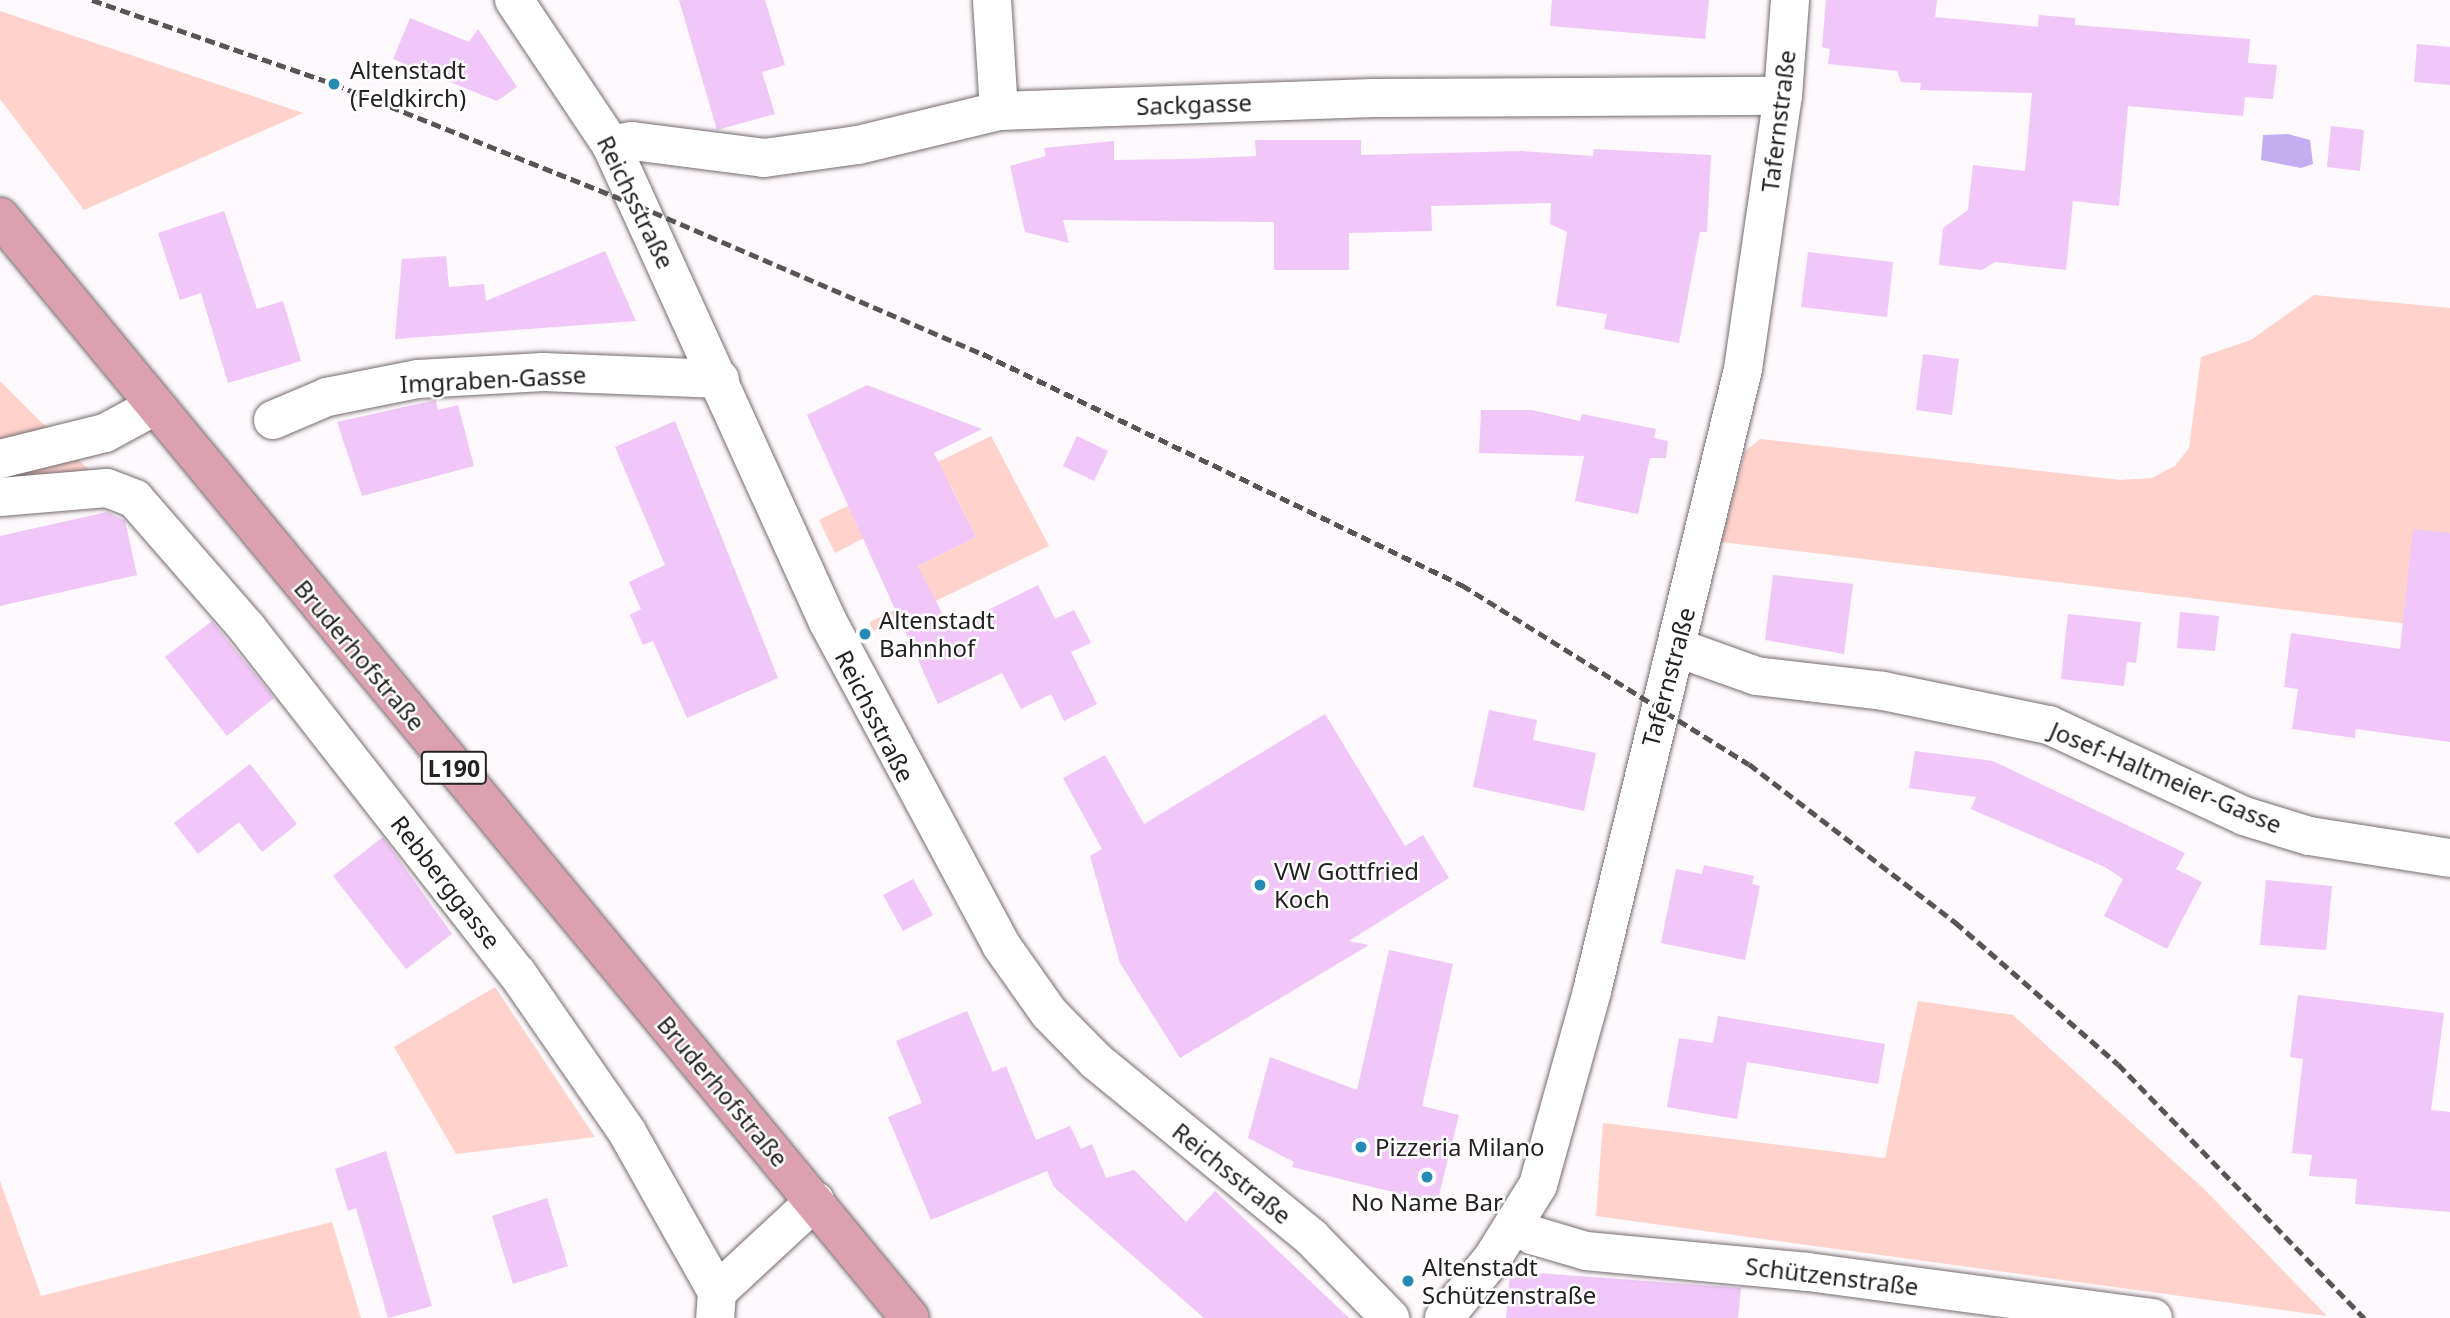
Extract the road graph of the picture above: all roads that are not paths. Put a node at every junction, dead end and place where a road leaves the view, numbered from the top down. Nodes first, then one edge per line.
1 (514, 0) edge
2 (992, 0) edge
3 (1790, 0) edge
4 (1783, 96) junction
5 (999, 111) junction
6 (611, 145) junction
7 (0, 217) edge
8 (720, 379) junction
9 (153, 407) junction
10 (273, 420) dead end
11 (0, 459) edge
12 (0, 497) edge
13 (1678, 648) junction
14 (2450, 858) edge
15 (815, 1201) junction
16 (1517, 1224) junction
17 (716, 1305) edge
18 (2014, 1308) edge
19 (910, 1318) edge
20 (1390, 1318) edge
21 (1444, 1318) edge
22 (2153, 1318) edge

1 - 6 street, Reichsstraße
2 - 5 street
3 - 4 street, Tafernstraße
4 - 5 street, Sackgasse
4 - 13 street, Tafernstraße
5 - 6 street, Sackgasse
6 - 8 street, Reichsstraße
7 - 9 main road, Bruderhofstraße / L190
8 - 10 street, Imgraben-Gasse
8 - 20 street, Reichsstraße
9 - 11 street
9 - 15 main road, Bruderhofstraße / L190
12 - 17 street, Rebberggasse
13 - 14 street, Josef-Haltmeier-Gasse
13 - 16 street, Tafernstraße
15 - 17 street, Rebberggasse
15 - 19 main road, Bruderhofstraße / L190
16 - 18 street, Schützenstraße
16 - 21 street, Tafernstraße
18 - 22 street, Schützenstraße

